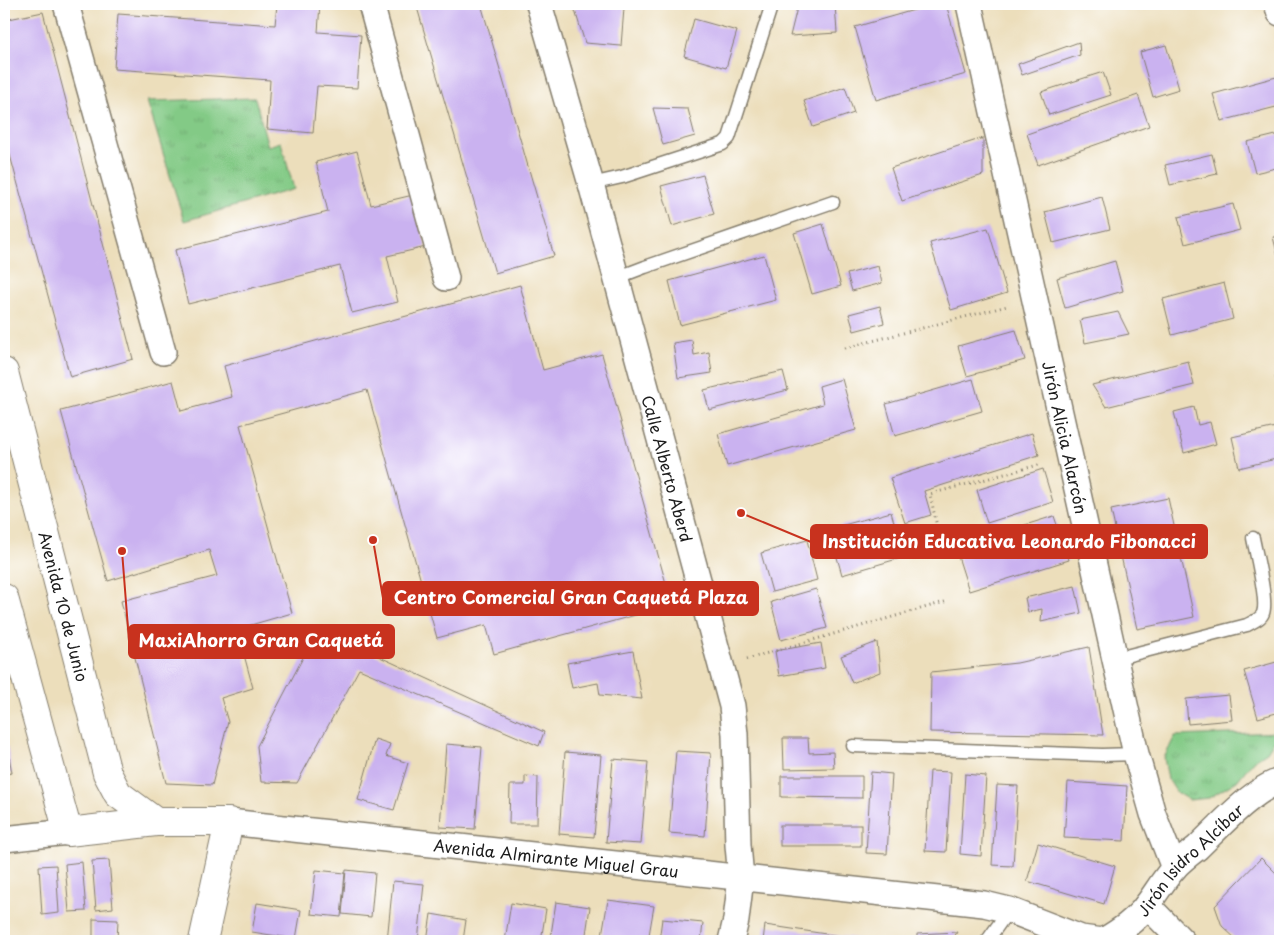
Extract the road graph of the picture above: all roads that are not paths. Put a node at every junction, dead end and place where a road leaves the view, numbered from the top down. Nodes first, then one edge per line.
1 (66, 4) edge
2 (371, 4) edge
3 (539, 4) edge
4 (772, 4) edge
5 (969, 4) edge
6 (1277, 4) edge
7 (1280, 13) edge
8 (591, 184) junction
9 (833, 202) dead end
10 (446, 278) dead end
11 (616, 278) junction
12 (163, 352) dead end
13 (4, 372) edge
14 (1253, 538) dead end
15 (4, 598) edge
16 (1114, 659) junction
17 (853, 746) dead end
18 (1136, 754) junction
19 (1280, 781) edge
20 (156, 822) junction
21 (229, 822) junction
22 (68, 832) junction
23 (4, 839) edge
24 (1174, 868) junction
25 (741, 878) junction
26 (1147, 905) junction
27 (1009, 910) junction
28 (203, 941) edge
29 (731, 941) edge
30 (987, 941) edge
31 (1103, 941) edge
32 (1182, 941) edge

1 - 12 street
2 - 10 street
3 - 8 street, Calle Alberto Aberd
4 - 8 lane
5 - 16 street, Jirón Alicia Alarcón
6 - 7 street
8 - 11 street, Calle Alberto Aberd
9 - 11 lane
11 - 25 street, Calle Alberto Aberd
13 - 20 street, Avenida 10 de Junio
14 - 16 lane
15 - 22 street
16 - 18 street, Jirón Alicia Alarcón
17 - 18 lane
18 - 24 street, Jirón Alicia Alarcón
19 - 24 street, Jirón Isidro Alcíbar
20 - 21 street, Avenida Almirante Miguel Grau
20 - 22 street, Avenida Almirante Miguel Grau
21 - 25 street, Avenida Almirante Miguel Grau
21 - 28 street
22 - 23 street, Avenida Almirante Miguel Grau
24 - 26 street, Jirón Isidro Alcíbar
25 - 27 street, Avenida Almirante Miguel Grau
25 - 29 street, Calle Alberto Aberd
26 - 31 street, Jirón Isidro Alcíbar
26 - 32 street
27 - 30 lane
27 - 31 street, Avenida Almirante Miguel Grau

